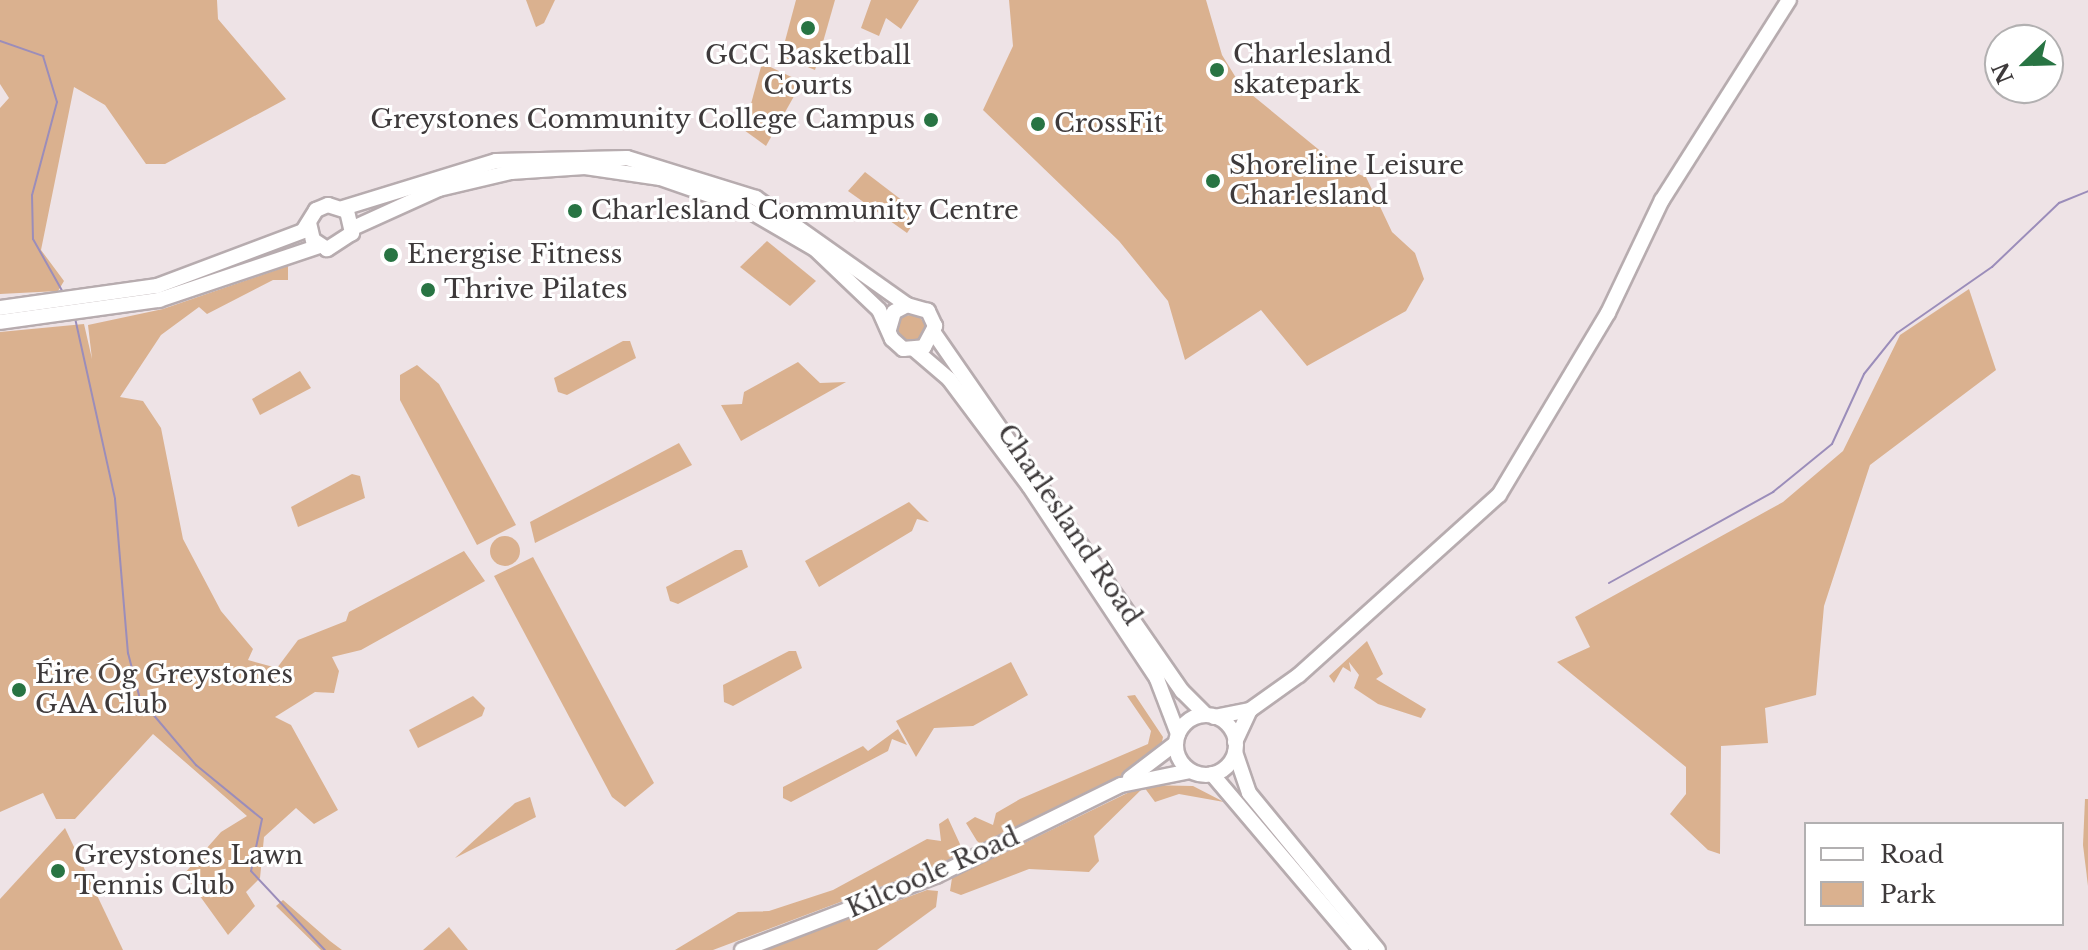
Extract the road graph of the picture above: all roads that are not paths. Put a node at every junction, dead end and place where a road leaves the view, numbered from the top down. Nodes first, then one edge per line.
1 (1789, 0) edge
2 (343, 208) junction
3 (309, 222) junction
4 (353, 228) junction
5 (319, 246) junction
6 (907, 305) junction
7 (0, 308) edge
8 (80, 308) junction
9 (52, 311) junction
10 (0, 322) edge
11 (889, 330) junction
12 (934, 333) junction
13 (915, 350) junction
14 (1250, 710) junction
15 (1210, 716) junction
16 (1177, 739) junction
17 (1235, 747) junction
18 (1190, 771) junction
19 (1212, 774) junction
20 (1121, 785) junction
21 (742, 950) edge
22 (1361, 950) edge
23 (1378, 950) edge

1 - 14 main road
2 - 3 main road
2 - 4 main road
2 - 6 main road
3 - 5 main road
3 - 8 main road
4 - 5 main road
4 - 11 main road
5 - 8 main road
6 - 11 main road
6 - 12 main road
7 - 9 main road
8 - 9 main road
9 - 10 main road
11 - 13 main road
12 - 13 main road
12 - 15 main road, Charlesland Road
13 - 16 main road, Charlesland Road
14 - 15 main road
14 - 17 main road
15 - 16 main road
15 - 17 main road, Charlesland Road
16 - 18 main road, Charlesland Road
16 - 20 main road
17 - 19 main road
17 - 23 main road
18 - 19 main road
18 - 20 main road
19 - 22 main road
20 - 21 main road, Kilcoole Road

